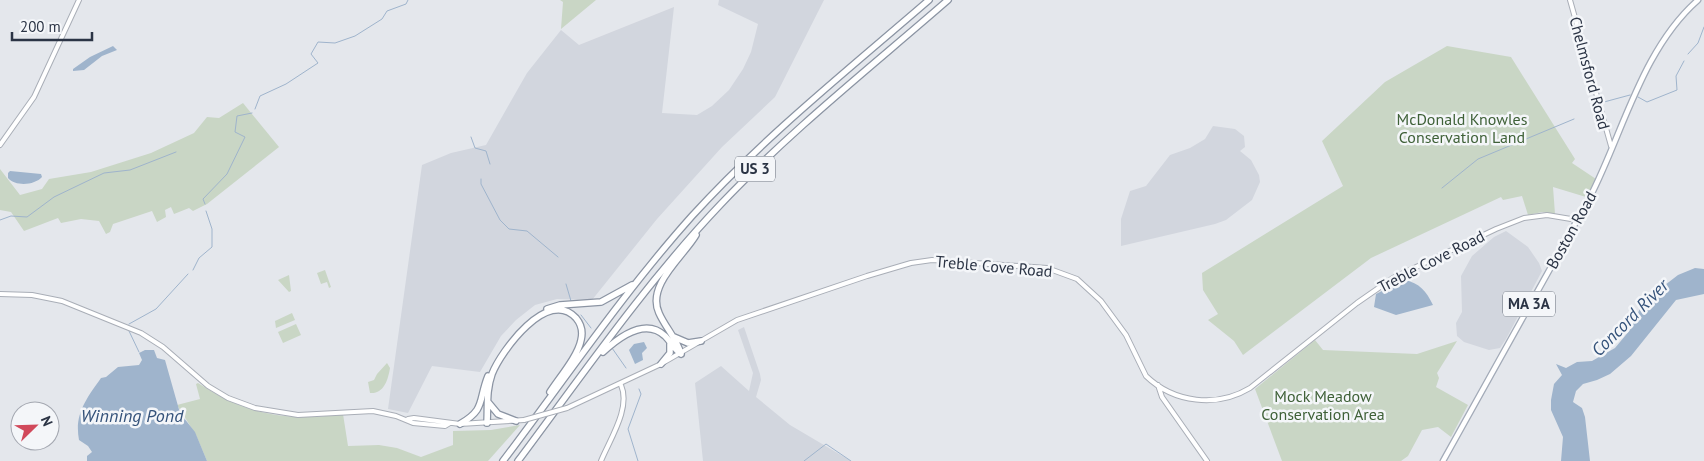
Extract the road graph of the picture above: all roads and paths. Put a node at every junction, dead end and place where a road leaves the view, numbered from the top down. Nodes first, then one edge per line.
1 (79, 0) edge
2 (929, 0) edge
3 (948, 0) edge
4 (1570, 0) edge
5 (1698, 0) edge
6 (0, 145) edge
7 (1612, 146) junction
8 (1577, 220) junction
9 (704, 222) junction
10 (638, 281) junction
11 (0, 294) edge
12 (672, 335) junction
13 (701, 341) junction
14 (670, 342) junction
15 (681, 354) junction
16 (590, 364) junction
17 (661, 364) junction
18 (621, 384) junction
19 (1158, 385) junction
20 (486, 396) junction
21 (480, 404) junction
22 (516, 421) junction
23 (487, 423) junction
24 (460, 424) junction
25 (528, 428) junction
26 (503, 461) edge
27 (518, 461) edge
28 (601, 461) edge
29 (1207, 461) edge
30 (1443, 461) edge

1 - 6 main road
2 - 10 highway, US 3
3 - 9 highway, US 3
4 - 7 main road, Chelmsford Road
5 - 7 main road, Boston Road / MA 3A
7 - 8 main road, Boston Road / MA 3A
8 - 19 main road, Treble Cove Road
8 - 30 main road, Boston Road / MA 3A
9 - 12 highway
9 - 16 highway, US 3
10 - 21 highway
10 - 25 highway, US 3
11 - 24 main road, Treble Cove Road
12 - 13 highway
12 - 15 highway
13 - 15 main road, Treble Cove Road
13 - 19 main road, Treble Cove Road
14 - 15 highway
14 - 16 highway
14 - 17 highway
15 - 17 main road, Treble Cove Road
16 - 27 highway, US 3
17 - 18 main road, Treble Cove Road
18 - 22 main road, Treble Cove Road, bridge
18 - 28 main road
19 - 29 main road
20 - 22 highway
20 - 23 highway
20 - 25 highway
21 - 23 highway
21 - 24 highway
22 - 23 main road, Treble Cove Road
23 - 24 main road, Treble Cove Road
25 - 26 highway, US 3

